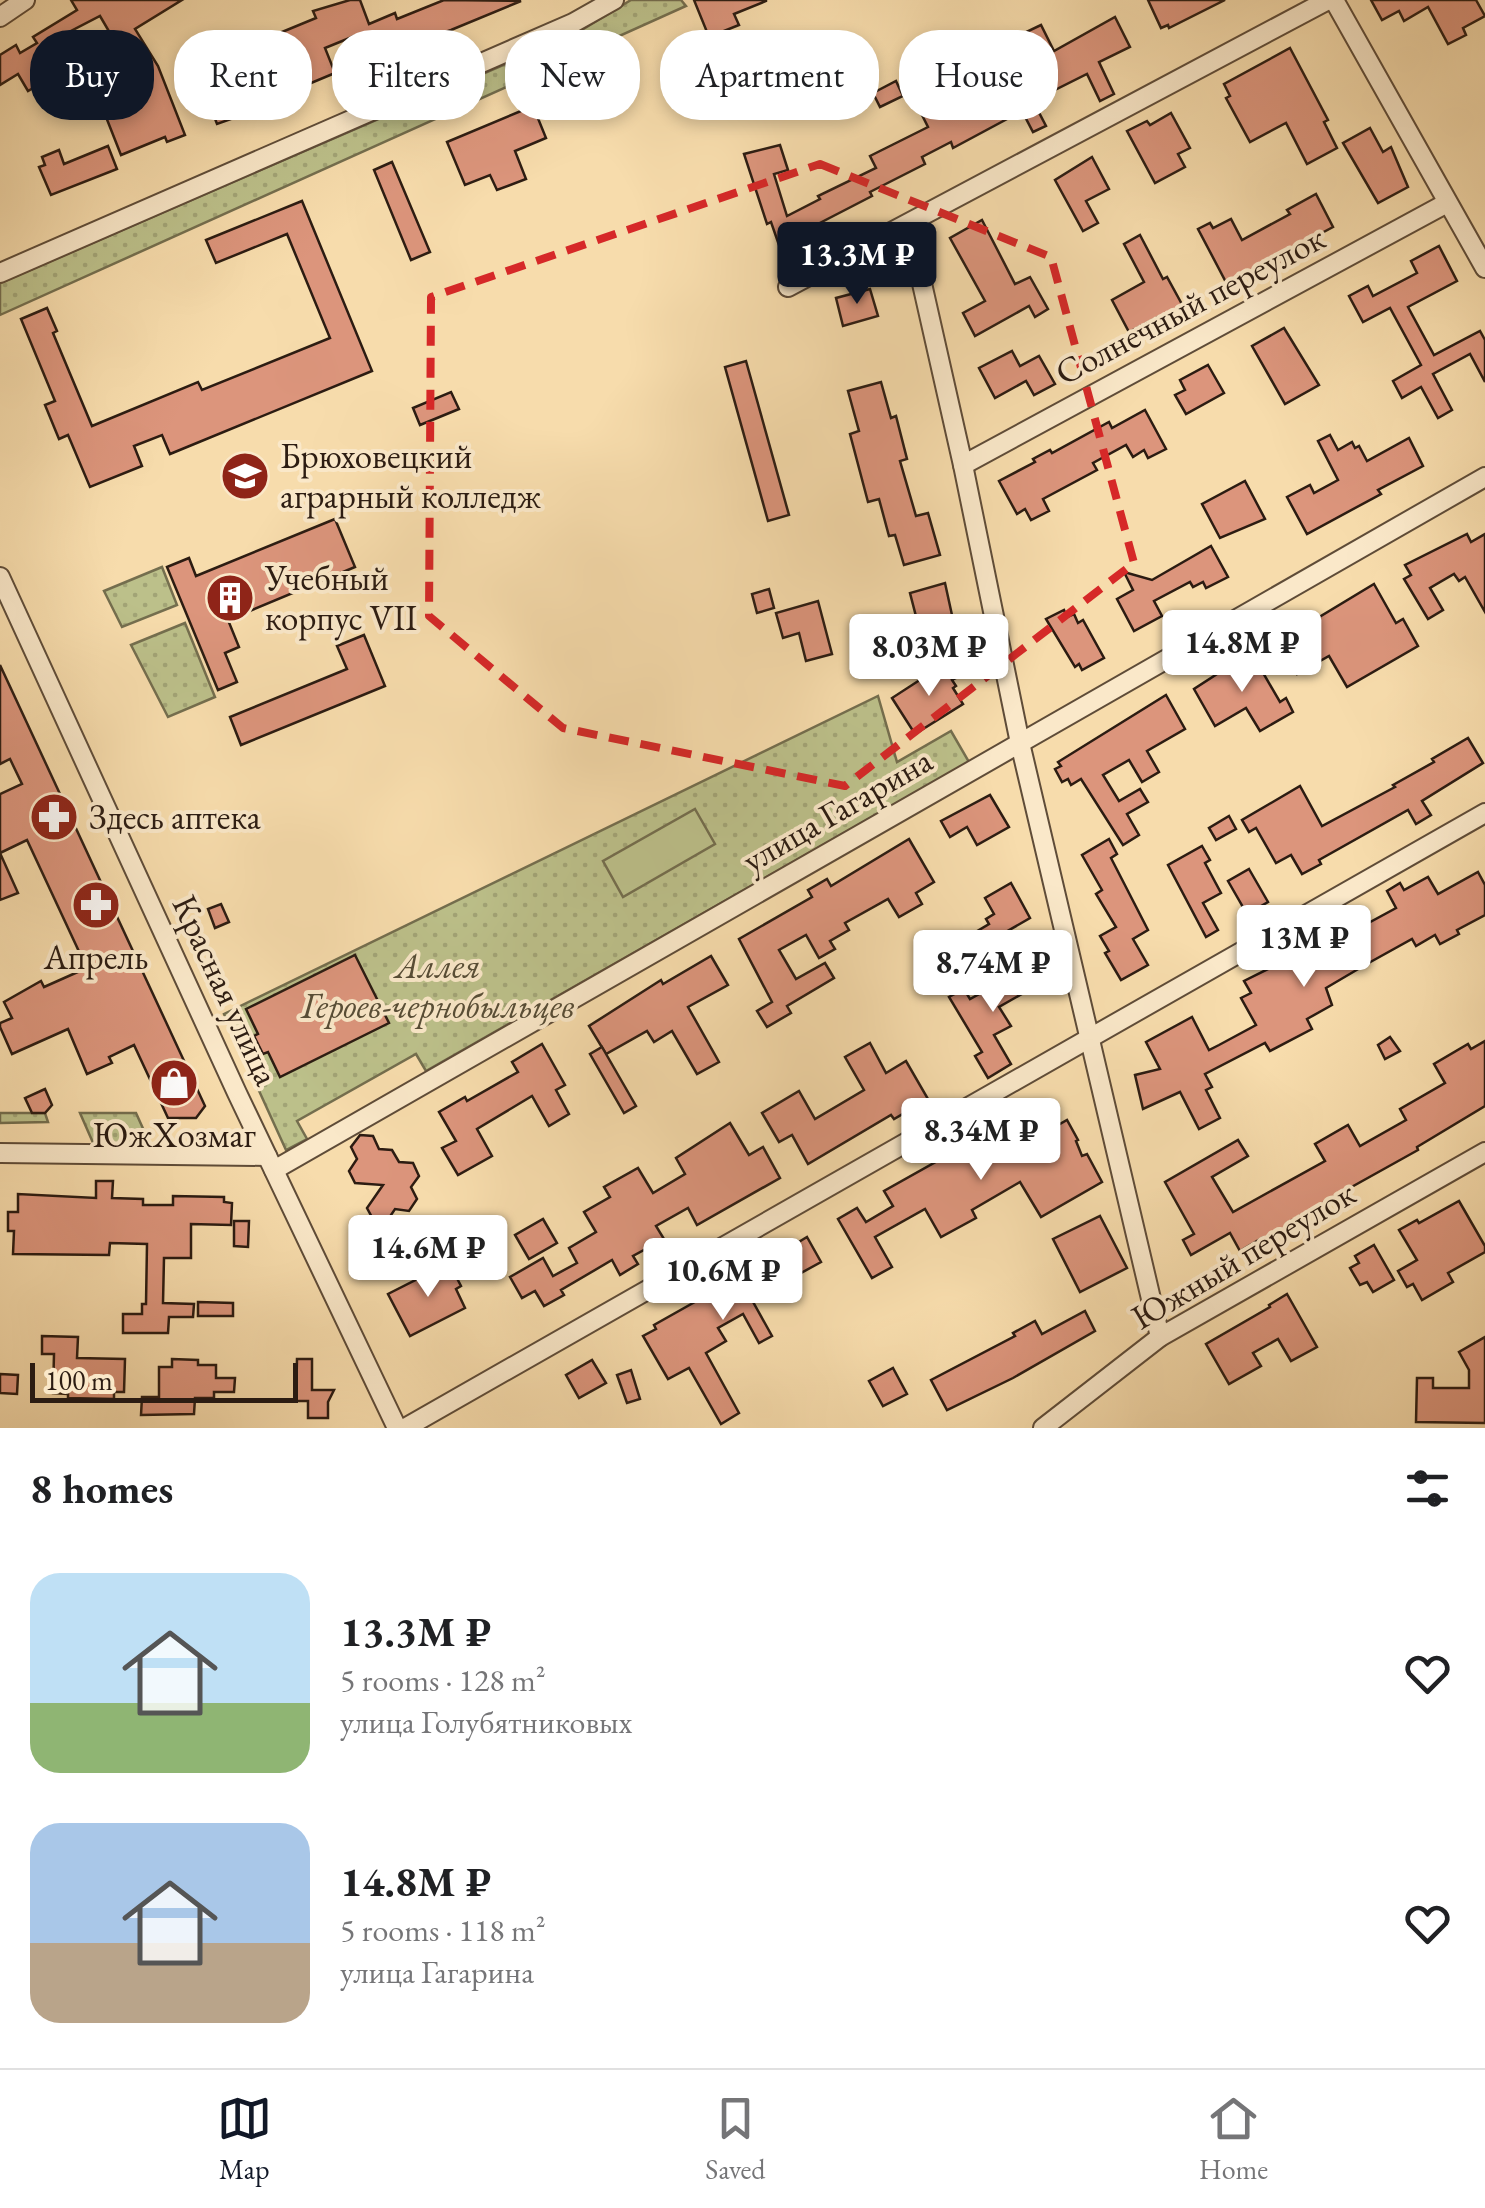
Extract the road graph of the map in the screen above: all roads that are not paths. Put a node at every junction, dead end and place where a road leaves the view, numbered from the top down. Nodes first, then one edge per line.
1 (25, 0) edge
2 (614, 0) edge
3 (1331, 0) edge
4 (0, 17) edge
5 (1447, 203) junction
6 (909, 226) junction
7 (1485, 268) edge
8 (0, 272) edge
9 (788, 287) dead end
10 (964, 465) junction
11 (1485, 477) edge
12 (0, 577) edge
13 (1020, 743) junction
14 (1485, 814) edge
15 (1089, 1038) junction
16 (1485, 1152) edge
17 (0, 1153) edge
18 (271, 1163) junction
19 (1160, 1337) junction
20 (397, 1428) edge
21 (405, 1428) edge
22 (1043, 1428) edge

1 - 4 street
2 - 8 street
3 - 5 street
3 - 6 street
5 - 7 street
5 - 10 street, Солнечный переулок
6 - 9 street
6 - 10 street
10 - 13 street
11 - 13 street, улица Гагарина
12 - 18 street, Красная улица
13 - 15 street
13 - 18 street, улица Гагарина
14 - 15 street
15 - 19 street
15 - 21 street
16 - 19 street, Южный переулок
17 - 18 street
18 - 20 street, Красная улица
19 - 22 street, Южный переулок

